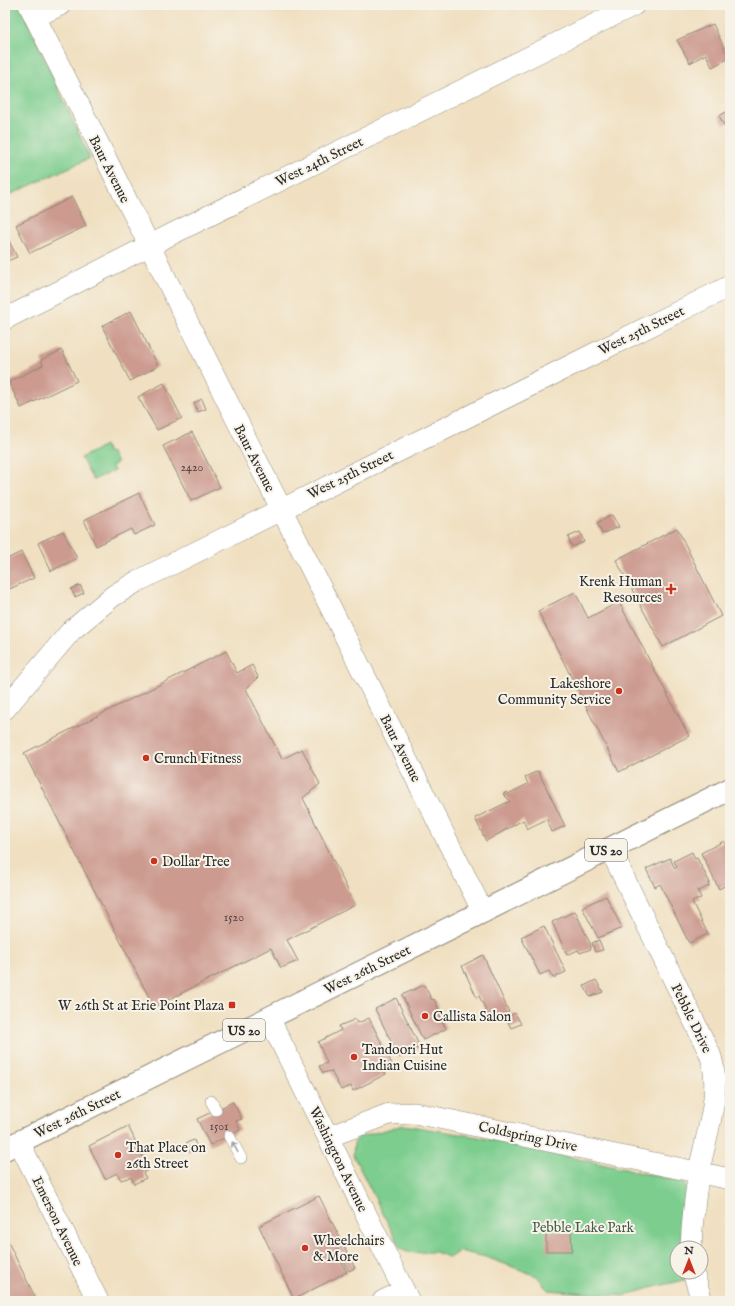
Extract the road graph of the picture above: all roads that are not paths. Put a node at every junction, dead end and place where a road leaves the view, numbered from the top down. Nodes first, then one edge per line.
1 (60, 5) edge
2 (634, 5) edge
3 (32, 11) edge
4 (149, 246) junction
5 (730, 286) edge
6 (5, 319) edge
7 (281, 509) junction
8 (8, 700) edge
9 (730, 789) edge
10 (610, 849) junction
11 (483, 912) junction
12 (269, 1018) junction
13 (229, 1136) dead end
14 (328, 1137) junction
15 (12, 1145) edge
16 (241, 1158) dead end
17 (699, 1174) junction
18 (730, 1179) edge
19 (692, 1240) edge
20 (695, 1280) edge
21 (407, 1296) edge
22 (98, 1301) edge
23 (383, 1301) edge
24 (702, 1301) edge

1 - 3 street
2 - 4 street, West 24th Street
3 - 4 street, Baur Avenue
4 - 6 street, West 24th Street
4 - 7 street, Baur Avenue
5 - 7 street, West 25th Street
7 - 8 street, West 25th Street
7 - 11 street, Baur Avenue
9 - 10 main road, West 26th Street / US 20
10 - 11 main road, West 26th Street / US 20
10 - 17 street, Pebble Drive
11 - 12 main road, West 26th Street / US 20
12 - 14 street, Washington Avenue
12 - 15 main road, West 26th Street / US 20
16 -> 13 lane
14 - 17 street, Coldspring Drive
14 - 21 street, Washington Avenue
15 - 22 street, Emerson Avenue
17 - 18 street, Coldspring Drive
17 - 19 street, Pebble Drive
20 - 24 street
21 - 23 street

